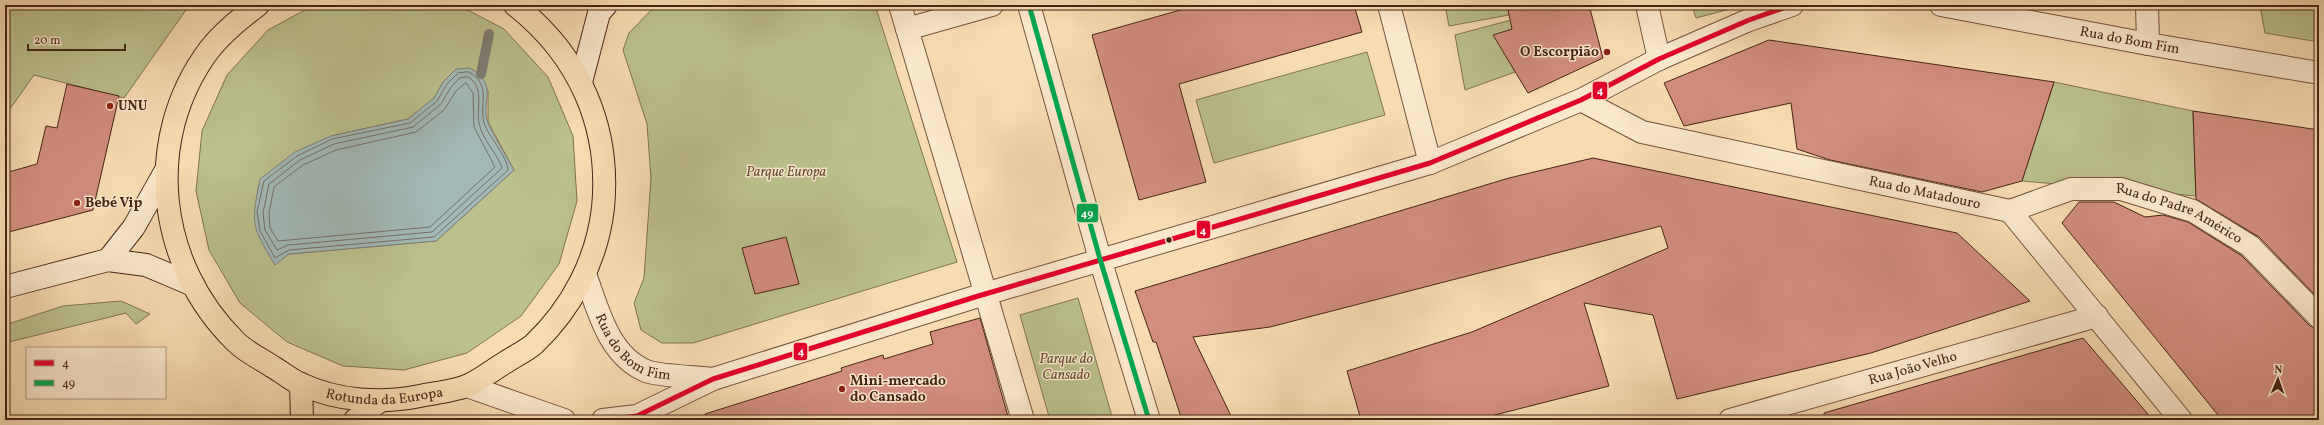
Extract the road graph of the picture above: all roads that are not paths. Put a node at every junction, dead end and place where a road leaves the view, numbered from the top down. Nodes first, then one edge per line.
1 (258, 5) edge
2 (515, 5) edge
3 (606, 5) edge
4 (900, 5) edge
5 (992, 5) edge
6 (1029, 5) edge
7 (1389, 5) edge
8 (1647, 5) edge
9 (1792, 5) edge
10 (1941, 5) edge
11 (2147, 5) edge
12 (1963, 7) edge
13 (907, 29) junction
14 (2148, 44) junction
15 (1659, 59) junction
16 (2319, 73) edge
17 (582, 82) junction
18 (1581, 100) junction
19 (1430, 163) junction
20 (166, 170) junction
21 (2010, 211) junction
22 (108, 260) junction
23 (1100, 260) junction
24 (585, 274) junction
25 (191, 284) junction
26 (5, 286) edge
27 (985, 294) junction
28 (2097, 316) junction
29 (2319, 317) edge
30 (713, 379) junction
31 (301, 384) junction
32 (467, 386) junction
33 (380, 401) junction
34 (302, 420) edge
35 (355, 420) edge
36 (564, 420) edge
37 (603, 420) edge
38 (1023, 420) edge
39 (1148, 420) edge
40 (1730, 420) edge
41 (2181, 420) edge

1 - 20 main road, Rotunda da Europa
2 - 17 main road, Rotunda da Europa
3 - 17 street
4 - 13 street
5 - 13 street
6 - 23 street
7 - 19 street
8 - 15 street
9 - 15 street, Rua do Bom Fim
10 - 12 street, Rua do Bom Fim
11 - 14 street
12 - 14 street, Rua do Bom Fim
13 - 27 street
14 - 16 street, Rua do Bom Fim
15 - 18 street, Rua do Bom Fim
17 - 24 main road, Rotunda da Europa
18 - 19 street, Rua do Bom Fim
18 - 21 street, Rua do Matadouro
19 - 23 street, Rua do Bom Fim
20 - 22 street
20 - 25 main road, Rotunda da Europa
21 - 28 street
21 - 29 street, Rua do Padre Américo
22 - 25 street
22 - 26 street
23 - 27 street, Rua do Bom Fim
23 - 39 street
24 - 30 street, Rua do Bom Fim
24 - 32 main road, Rotunda da Europa
25 - 31 main road, Rotunda da Europa
27 - 30 street, Rua do Bom Fim
27 - 38 street
28 - 40 street, Rua João Velho
28 - 41 street
30 - 37 street, Rua do Bom Fim
31 - 33 main road, Rotunda da Europa
31 - 34 main road
32 - 33 main road, Rotunda da Europa
32 - 36 street
33 - 35 main road

